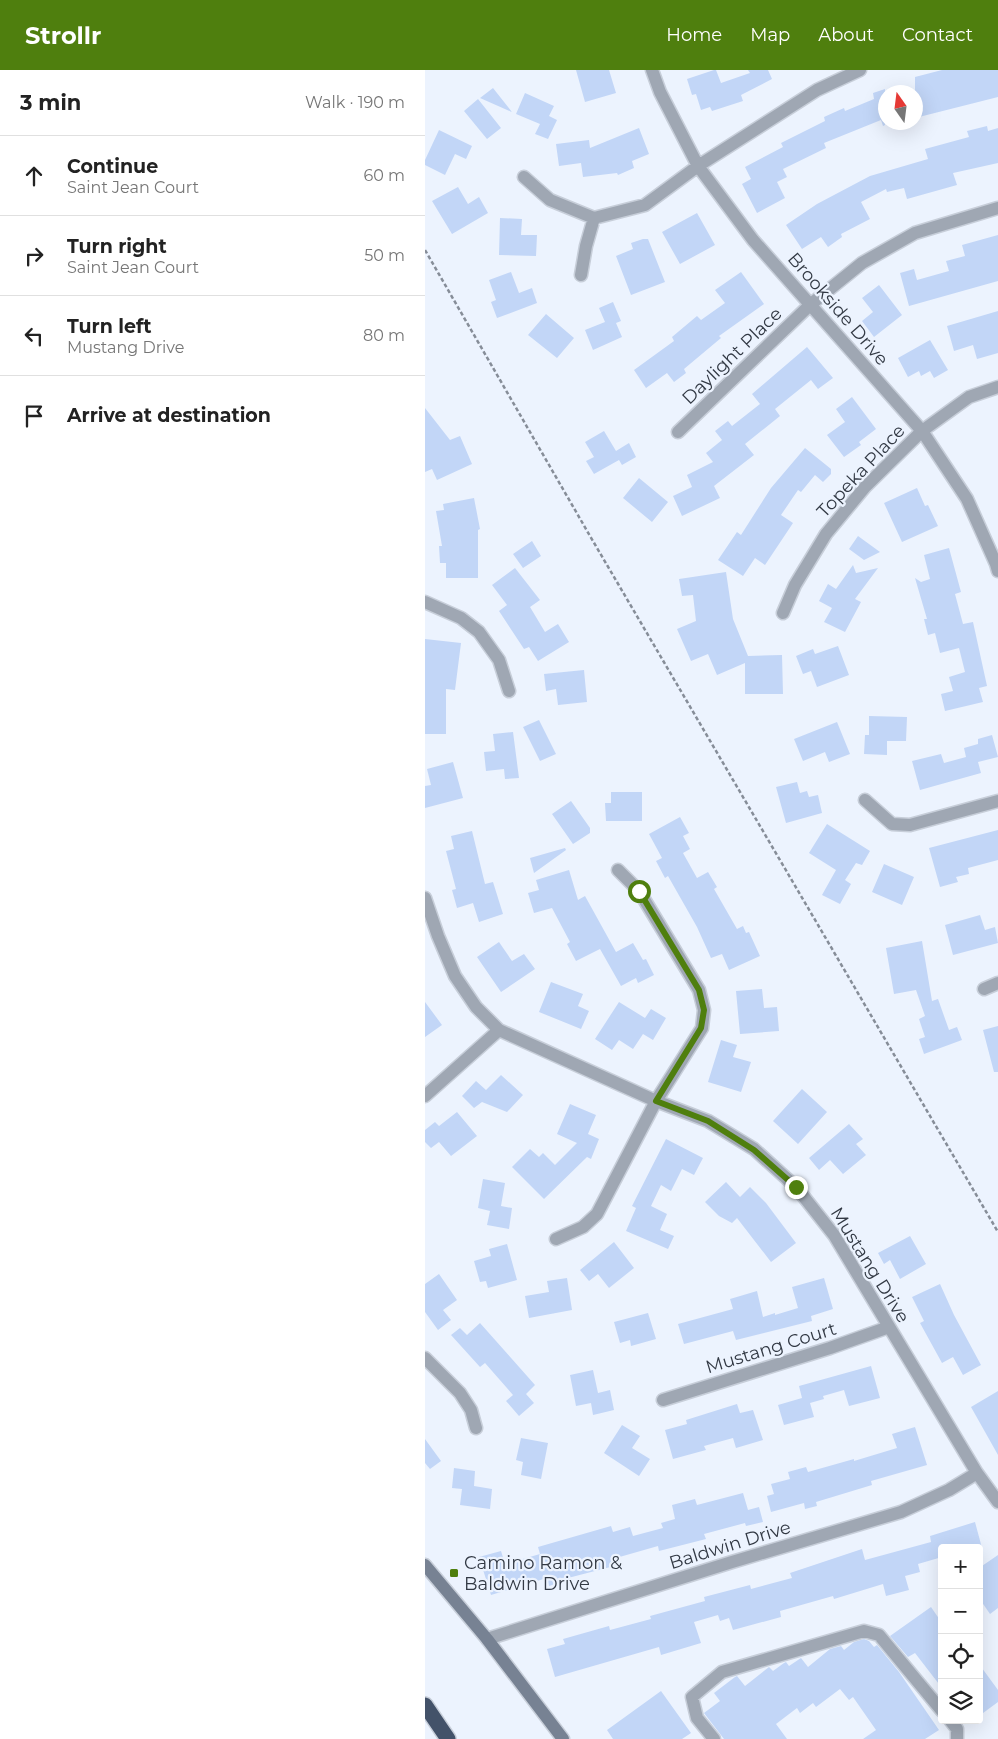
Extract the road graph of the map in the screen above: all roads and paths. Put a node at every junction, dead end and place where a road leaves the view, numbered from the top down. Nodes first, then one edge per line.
1 (652, 70) edge
2 (860, 70) edge
3 (698, 166) junction
4 (523, 177) dead end
5 (998, 208) edge
6 (594, 218) junction
7 (425, 250) edge
8 (581, 275) dead end
9 (810, 305) junction
10 (998, 387) edge
11 (678, 432) dead end
12 (922, 432) junction
13 (997, 566) edge
14 (425, 602) edge
15 (783, 613) dead end
16 (509, 691) dead end
17 (865, 800) dead end
18 (998, 801) edge
19 (617, 870) dead end
20 (425, 898) edge
21 (998, 983) edge
22 (983, 990) dead end
23 (499, 1030) junction
24 (425, 1096) edge
25 (656, 1101) junction
26 (998, 1232) edge
27 (556, 1239) dead end
28 (889, 1327) junction
29 (425, 1358) edge
30 (663, 1400) dead end
31 (476, 1428) dead end
32 (977, 1473) junction
33 (998, 1502) edge
34 (425, 1565) edge
35 (487, 1639) junction
36 (425, 1705) edge
37 (938, 1706) edge
38 (953, 1724) edge
39 (448, 1739) edge
40 (563, 1739) edge
41 (714, 1739) edge
42 (957, 1739) edge

1 - 3 street, Brookside Drive
2 - 3 street
3 - 6 street
3 - 9 street, Brookside Drive
4 - 6 street
5 - 9 street, Daylight Place
6 - 8 street
7 - 26 path
9 - 11 street, Daylight Place
9 - 12 street, Brookside Drive
10 - 12 street, Topeka Place
12 - 13 street, Brookside Drive
12 - 15 street, Topeka Place
14 - 16 street
17 - 18 street
19 - 25 street
20 - 23 street, Mustang Drive
21 - 22 street
23 - 24 street
23 - 25 street, Mustang Drive
25 - 27 street
25 - 28 street, Mustang Drive
28 - 30 street, Mustang Court
28 - 32 street, Mustang Drive
29 - 31 street
32 - 33 street, Mustang Drive
32 - 35 street, Baldwin Drive
34 - 35 street
35 - 40 street
36 - 39 highway
37 - 41 street
38 - 42 street

